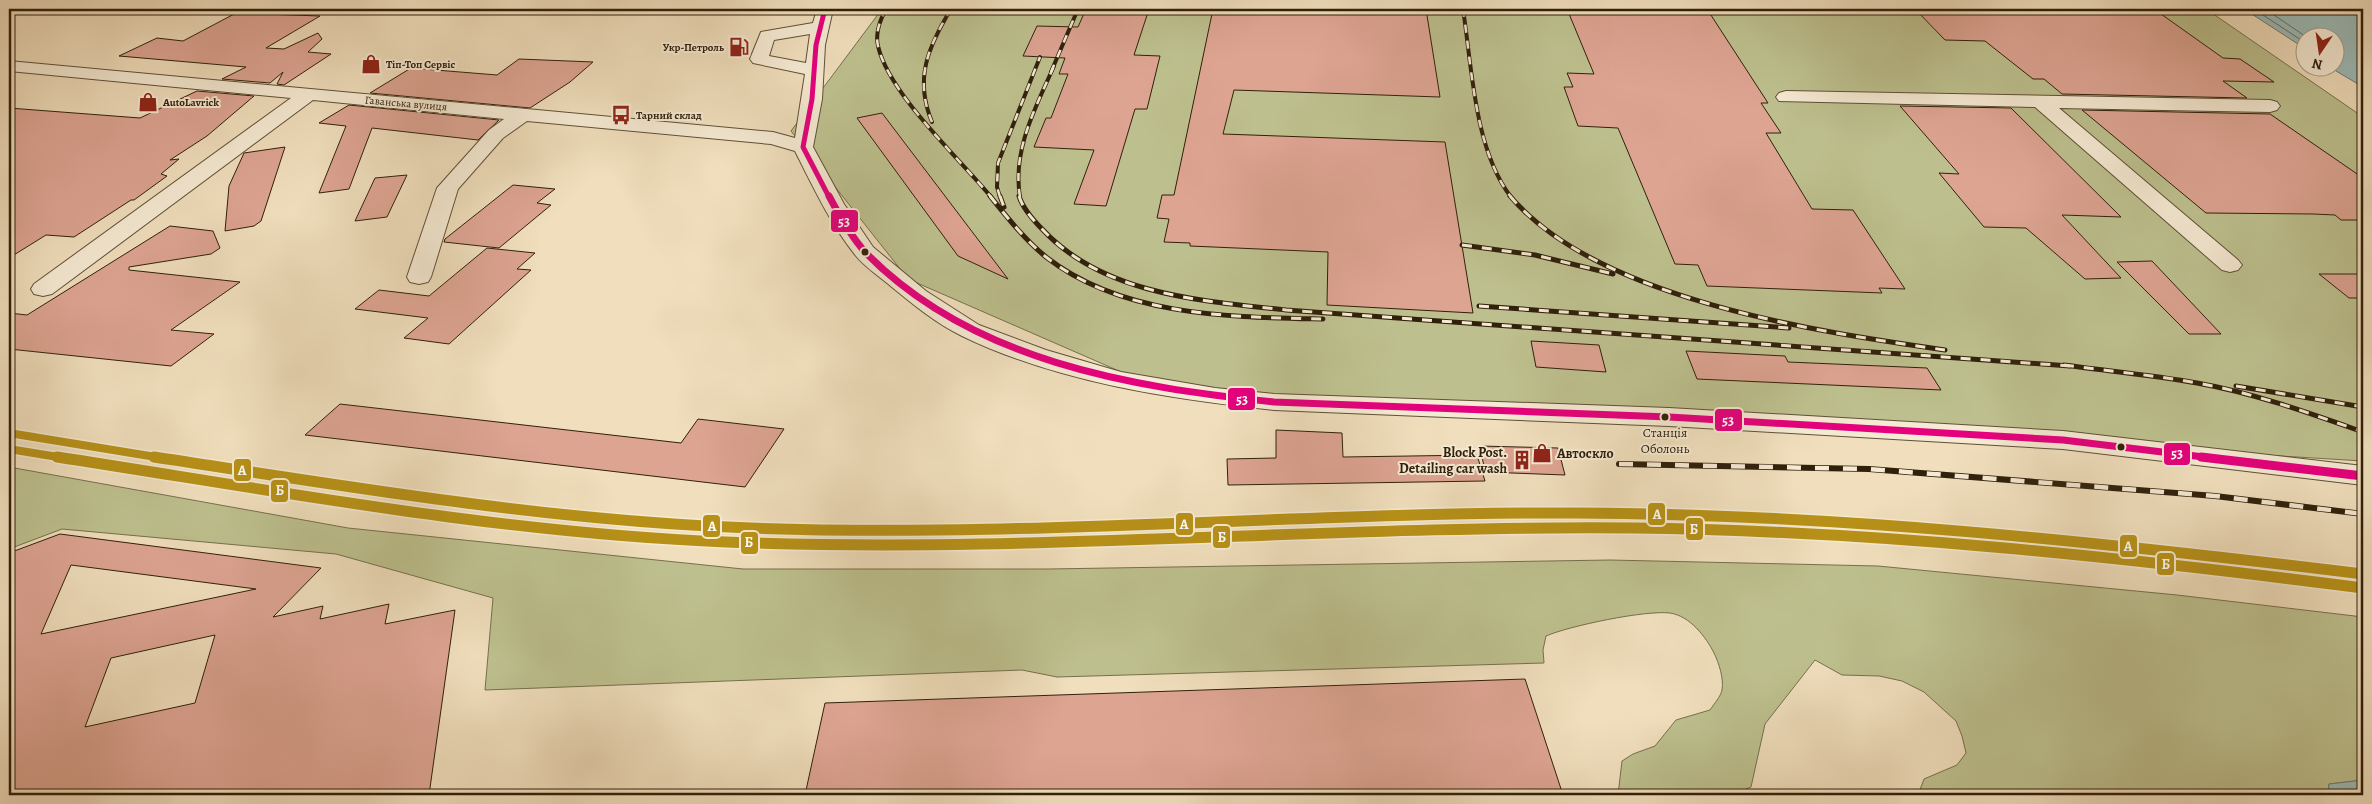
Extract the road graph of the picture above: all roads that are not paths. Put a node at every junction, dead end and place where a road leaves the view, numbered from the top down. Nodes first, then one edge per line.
1 (825, 9) edge
2 (820, 27) junction
3 (9, 66) edge
4 (42, 69) junction
5 (812, 70) junction
6 (9, 73) edge
7 (309, 94) junction
8 (1786, 97) dead end
9 (2040, 102) junction
10 (811, 103) junction
11 (2270, 106) dead end
12 (523, 114) junction
13 (731, 134) junction
14 (803, 147) junction
15 (2230, 265) dead end
16 (419, 277) dead end
17 (43, 289) dead end
18 (2363, 476) edge

1 - 2 street
2 - 5 street
2 - 5 street
3 - 4 street, Гаванська вулиця
4 - 6 street
4 - 7 street, Гаванська вулиця
5 - 10 street
7 - 12 street, Гаванська вулиця
7 - 17 street
8 - 9 street
9 - 11 street
9 - 15 street
10 - 13 street
10 - 14 street
12 - 13 street, Гаванська вулиця
12 - 16 street
13 - 14 street, Гаванська вулиця
14 - 18 street

